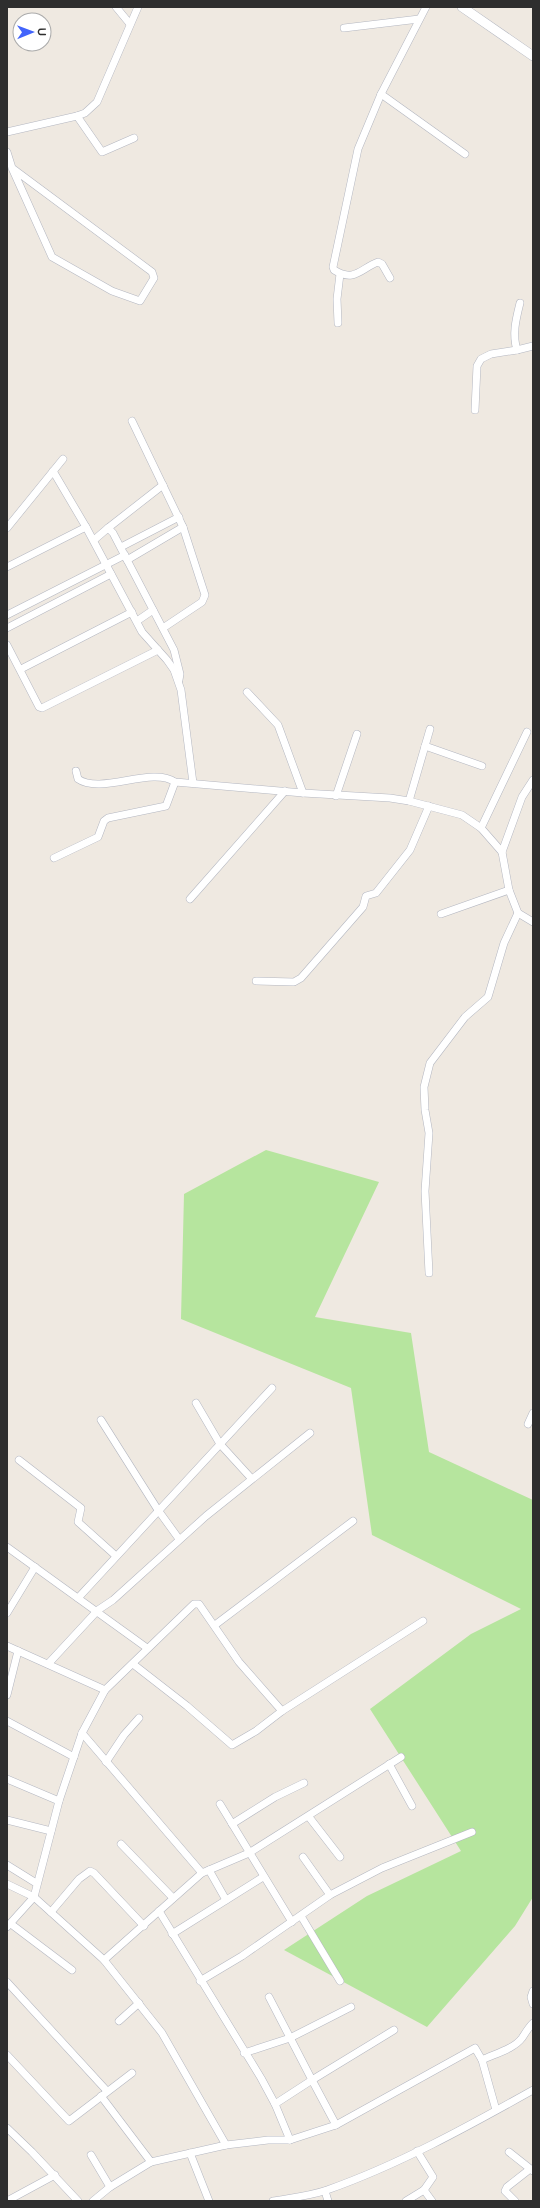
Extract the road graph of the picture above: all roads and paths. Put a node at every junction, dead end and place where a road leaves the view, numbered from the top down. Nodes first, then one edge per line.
1 (116, 7) edge
2 (138, 7) edge
3 (426, 7) edge
4 (462, 7) edge
5 (419, 19) junction
6 (130, 24) junction
7 (344, 28) dead end
8 (533, 56) edge
9 (381, 94) junction
10 (77, 116) junction
11 (7, 132) edge
12 (134, 138) dead end
13 (7, 152) edge
14 (465, 154) dead end
15 (12, 168) junction
16 (340, 274) junction
17 (390, 278) dead end
18 (520, 303) dead end
19 (338, 323) dead end
20 (533, 346) edge
21 (517, 350) junction
22 (475, 410) dead end
23 (132, 421) dead end
24 (63, 459) dead end
25 (53, 471) junction
26 (163, 484) junction
27 (179, 517) junction
28 (86, 527) junction
29 (183, 527) junction
30 (7, 528) edge
31 (108, 528) junction
32 (94, 540) junction
33 (121, 547) junction
34 (126, 557) junction
35 (107, 565) junction
36 (7, 567) edge
37 (112, 574) junction
38 (153, 610) junction
39 (132, 612) junction
40 (7, 615) edge
41 (137, 621) junction
42 (7, 628) edge
43 (163, 628) junction
44 (7, 645) edge
45 (158, 650) junction
46 (21, 669) junction
47 (178, 683) junction
48 (247, 692) dead end
49 (430, 729) dead end
50 (527, 732) dead end
51 (357, 734) dead end
52 (426, 746) junction
53 (482, 766) dead end
54 (76, 771) dead end
55 (533, 780) edge
56 (175, 782) junction
57 (193, 783) junction
58 (285, 792) junction
59 (303, 794) junction
60 (336, 796) junction
61 (409, 801) junction
62 (429, 806) junction
63 (481, 828) junction
64 (502, 852) junction
65 (54, 858) dead end
66 (509, 890) junction
67 (190, 899) dead end
68 (518, 913) junction
69 (441, 914) dead end
70 (533, 922) edge
71 (256, 981) dead end
72 (429, 1273) dead end
73 (272, 1388) dead end
74 (196, 1403) dead end
75 (533, 1413) edge
76 (101, 1420) dead end
77 (528, 1424) dead end
78 (310, 1433) dead end
79 (220, 1444) junction
80 (19, 1460) dead end
81 (252, 1478) junction
82 (158, 1510) junction
83 (353, 1520) dead end
84 (180, 1539) junction
85 (7, 1547) edge
86 (116, 1556) junction
87 (35, 1567) junction
88 (78, 1598) junction
89 (98, 1610) junction
90 (7, 1614) edge
91 (423, 1621) dead end
92 (215, 1624) junction
93 (7, 1646) edge
94 (147, 1648) junction
95 (18, 1651) junction
96 (48, 1664) junction
97 (133, 1664) junction
98 (104, 1690) junction
99 (7, 1692) edge
100 (282, 1710) junction
101 (139, 1718) dead end
102 (7, 1721) edge
103 (82, 1733) junction
104 (401, 1756) dead end
105 (74, 1757) junction
106 (106, 1762) junction
107 (389, 1764) junction
108 (7, 1779) edge
109 (304, 1783) dead end
110 (59, 1801) junction
111 (220, 1804) dead end
112 (412, 1806) dead end
113 (309, 1817) junction
114 (7, 1820) edge
115 (232, 1824) junction
116 (51, 1831) junction
117 (472, 1832) dead end
118 (121, 1844) dead end
119 (249, 1853) junction
120 (340, 1857) dead end
121 (303, 1858) dead end
122 (7, 1865) edge
123 (206, 1872) junction
124 (263, 1877) junction
125 (36, 1883) junction
126 (7, 1884) edge
127 (330, 1895) junction
128 (34, 1897) junction
129 (173, 1898) junction
130 (226, 1900) junction
131 (159, 1911) junction
132 (51, 1912) junction
133 (301, 1916) junction
134 (292, 1922) junction
135 (9, 1926) edge
136 (144, 1926) junction
137 (172, 1934) junction
138 (104, 1960) junction
139 (72, 1970) dead end
140 (200, 1981) junction
141 (340, 1981) dead end
142 (7, 1982) edge
143 (533, 1991) edge
144 (269, 1997) dead end
145 (139, 2003) junction
146 (533, 2004) edge
147 (351, 2007) dead end
148 (119, 2021) dead end
149 (533, 2023) edge
150 (394, 2030) dead end
151 (290, 2038) junction
152 (244, 2053) junction
153 (7, 2055) edge
154 (482, 2060) junction
155 (132, 2073) dead end
156 (312, 2080) junction
157 (107, 2090) junction
158 (533, 2090) edge
159 (101, 2096) junction
160 (275, 2104) junction
161 (496, 2110) junction
162 (336, 2125) junction
163 (7, 2128) edge
164 (290, 2140) junction
165 (226, 2145) junction
166 (418, 2151) junction
167 (509, 2152) dead end
168 (190, 2153) junction
169 (91, 2155) dead end
170 (151, 2162) junction
171 (532, 2170) edge
172 (55, 2175) junction
173 (110, 2188) junction
174 (424, 2190) junction
175 (325, 2191) junction
176 (7, 2201) edge
177 (78, 2201) edge
178 (93, 2201) edge
179 (210, 2201) edge
180 (273, 2201) edge
181 (328, 2201) edge
182 (406, 2201) edge
183 (432, 2201) edge
184 (515, 2201) edge

1 - 6 street
2 - 6 street
3 - 5 street
4 - 8 street
5 - 7 street
5 - 9 street
6 - 10 street
9 - 14 street
9 - 16 street
10 - 11 street
10 - 12 street
13 - 15 street
15 - 15 street
16 - 17 street
16 - 19 street
18 - 21 street
20 - 21 street
21 - 22 street
23 - 26 street
24 - 25 street
25 - 28 street
25 - 30 street
26 - 27 street
26 - 31 street
27 - 29 street
27 - 33 street
28 - 32 street
28 - 36 street
29 - 34 street
29 - 43 street
31 - 32 street
31 - 33 street
32 - 35 street
33 - 34 street
34 - 35 street
34 - 38 street
35 - 37 street
35 - 40 street
37 - 39 street
37 - 42 street
38 - 41 street
38 - 43 street
39 - 41 street
39 - 46 street
41 - 45 street
43 - 47 street
44 - 46 street
45 - 46 street
45 - 47 street
47 - 57 street
48 - 59 street
49 - 52 street
50 - 63 street
51 - 60 street
52 - 53 street
52 - 61 street
54 - 56 street
55 - 64 street
56 - 57 street
56 - 65 street
57 - 58 street
58 - 59 street
58 - 67 street
59 - 60 street
60 - 61 street
61 - 62 street
62 - 63 street
62 - 71 street
63 - 64 street
64 - 66 street
66 - 68 street
66 - 69 street
68 - 70 street
68 - 72 street
73 - 79 street
74 - 79 street
75 - 77 street
76 - 82 street
78 - 81 street
79 - 81 street
79 - 82 street
80 - 86 street
81 - 84 street
82 - 84 street
82 - 86 street
83 - 92 street
84 - 89 street
85 - 87 street
86 - 88 street
87 - 88 street
87 - 90 street
88 - 89 street
89 - 94 street
89 - 96 street
91 - 100 street
92 - 94 street
92 - 100 street
93 - 95 street
94 - 97 street
95 - 96 street
95 - 99 street
96 - 98 street
97 - 98 street
97 - 100 street
98 - 103 street
101 - 106 street
102 - 105 street
103 - 105 street
103 - 106 street
104 - 107 street
105 - 110 street
106 - 123 street
107 - 112 street
107 - 113 street
108 - 110 street
109 - 115 street
110 - 116 street
111 - 115 street
113 - 119 street
113 - 120 street
114 - 116 street
115 - 119 street
116 - 125 street
117 - 127 street
118 - 129 street
119 - 123 street
119 - 124 street
121 - 127 street
122 - 125 street
123 - 129 street
123 - 130 street
124 - 130 street
124 - 134 street
125 - 128 street
126 - 128 street
127 - 133 street
128 - 132 street
128 - 135 street
129 - 131 street
130 - 137 street
131 - 136 street
131 - 137 street
132 - 136 street
132 - 138 street
133 - 134 street
133 - 141 street
134 - 140 street
135 - 139 street
136 - 138 street
137 - 140 street
138 - 145 street
140 - 152 street
142 - 157 street
143 - 146 street
144 - 151 street
145 - 148 street
145 - 165 street
147 - 151 street
149 - 154 street
150 - 156 street
151 - 152 street
151 - 156 street
152 - 160 street
153 - 159 street
154 - 161 street
154 - 162 street
155 - 157 street
156 - 160 street
156 - 162 street
157 - 159 street
158 - 161 street
159 - 170 street
160 - 164 street
161 - 166 street
162 - 164 street
163 - 172 street
164 - 165 street
165 - 168 street
166 - 174 street
166 - 175 street
167 - 171 street
168 - 170 street
168 - 179 street
169 - 173 street
170 - 173 street
171 - 184 street
172 - 176 street
172 - 177 street
173 - 178 street
174 - 182 street
174 - 183 street
175 - 180 street
175 - 181 street

